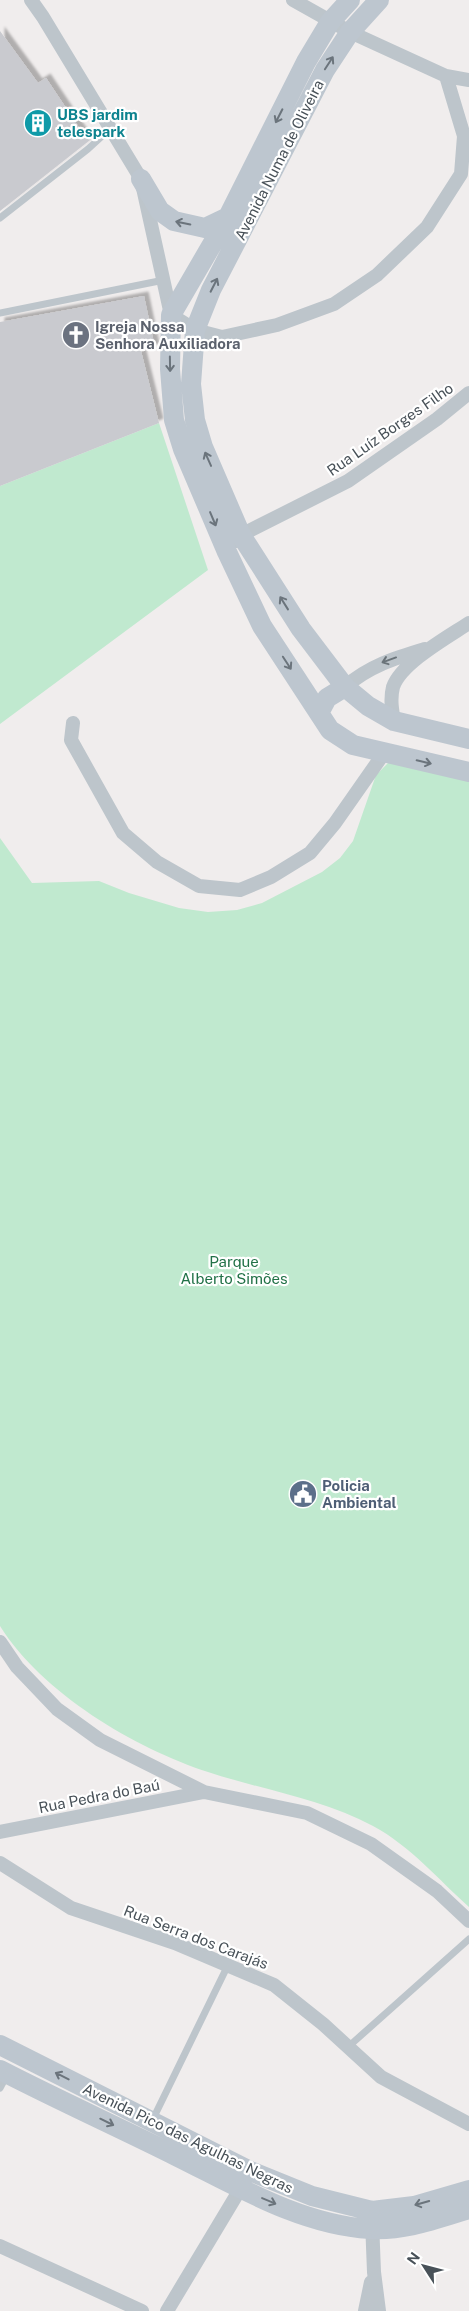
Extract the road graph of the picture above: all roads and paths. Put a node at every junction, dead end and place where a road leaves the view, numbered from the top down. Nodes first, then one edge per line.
1 (30, 0) edge
2 (293, 0) edge
3 (350, 0) edge
4 (379, 0) edge
5 (330, 22) junction
6 (350, 32) junction
7 (446, 76) junction
8 (469, 80) edge
9 (111, 127) junction
10 (141, 179) junction
11 (228, 217) junction
12 (0, 218) edge
13 (164, 280) junction
14 (0, 313) edge
15 (171, 315) junction
16 (195, 330) junction
17 (469, 394) edge
18 (241, 535) junction
19 (227, 552) junction
20 (469, 623) edge
21 (436, 645) junction
22 (344, 687) junction
23 (319, 713) junction
24 (394, 721) junction
25 (73, 723) dead end
26 (469, 739) edge
27 (384, 754) junction
28 (469, 772) edge
29 (0, 1642) edge
30 (204, 1792) junction
31 (0, 1832) edge
32 (0, 1863) edge
33 (469, 1921) edge
34 (469, 1939) edge
35 (228, 1965) junction
36 (0, 2045) edge
37 (348, 2047) junction
38 (2, 2077) edge
39 (152, 2122) junction
40 (467, 2124) edge
41 (246, 2180) junction
42 (469, 2190) edge
43 (469, 2209) edge
44 (372, 2220) junction
45 (0, 2246) edge
46 (374, 2272) junction
47 (142, 2311) edge
48 (167, 2311) edge
49 (365, 2311) edge
50 (378, 2311) edge

1 - 9 street
2 - 5 street
3 - 5 street, Avenida Numa de Oliveira
4 - 6 street, Avenida Numa de Oliveira
5 - 6 street
5 -> 11 street, Avenida Numa de Oliveira
6 - 7 street
16 -> 6 street, Avenida Numa de Oliveira
7 - 8 street
7 - 16 street
9 - 10 street
9 - 12 lane
11 -> 10 street
10 - 13 street
11 - 15 street, Avenida Numa de Oliveira
13 - 14 lane
13 - 15 street
15 - 16 street
15 -> 19 street
18 -> 16 street
17 - 18 street, Rua Luíz Borges Filho
18 - 19 street, Rua Luíz Borges Filho
22 -> 18 street
19 -> 23 street
20 - 21 street
21 -> 22 street
21 - 24 street
22 - 23 street
22 - 24 street
23 - 27 street
24 - 26 street
24 - 27 street
25 - 27 street
27 -> 28 street
29 - 30 street
30 - 31 street, Rua Pedra do Baú
30 - 33 street
32 - 35 street, Rua Serra dos Carajás
34 - 37 lane
35 - 37 street, Rua Serra dos Carajás
35 - 39 lane
39 -> 36 street, Avenida Pico das Agulhas Negras
37 - 40 street, Rua Serra dos Carajás
38 -> 41 street, Avenida Pico das Agulhas Negras
39 - 41 street, Avenida Pico das Agulhas Negras
41 - 44 street, Avenida Pico das Agulhas Negras
41 - 48 street
42 -> 44 street, Avenida Pico das Agulhas Negras
43 - 44 street, Avenida Pico das Agulhas Negras
44 - 46 street
45 - 47 street
46 - 49 street
46 - 50 street

